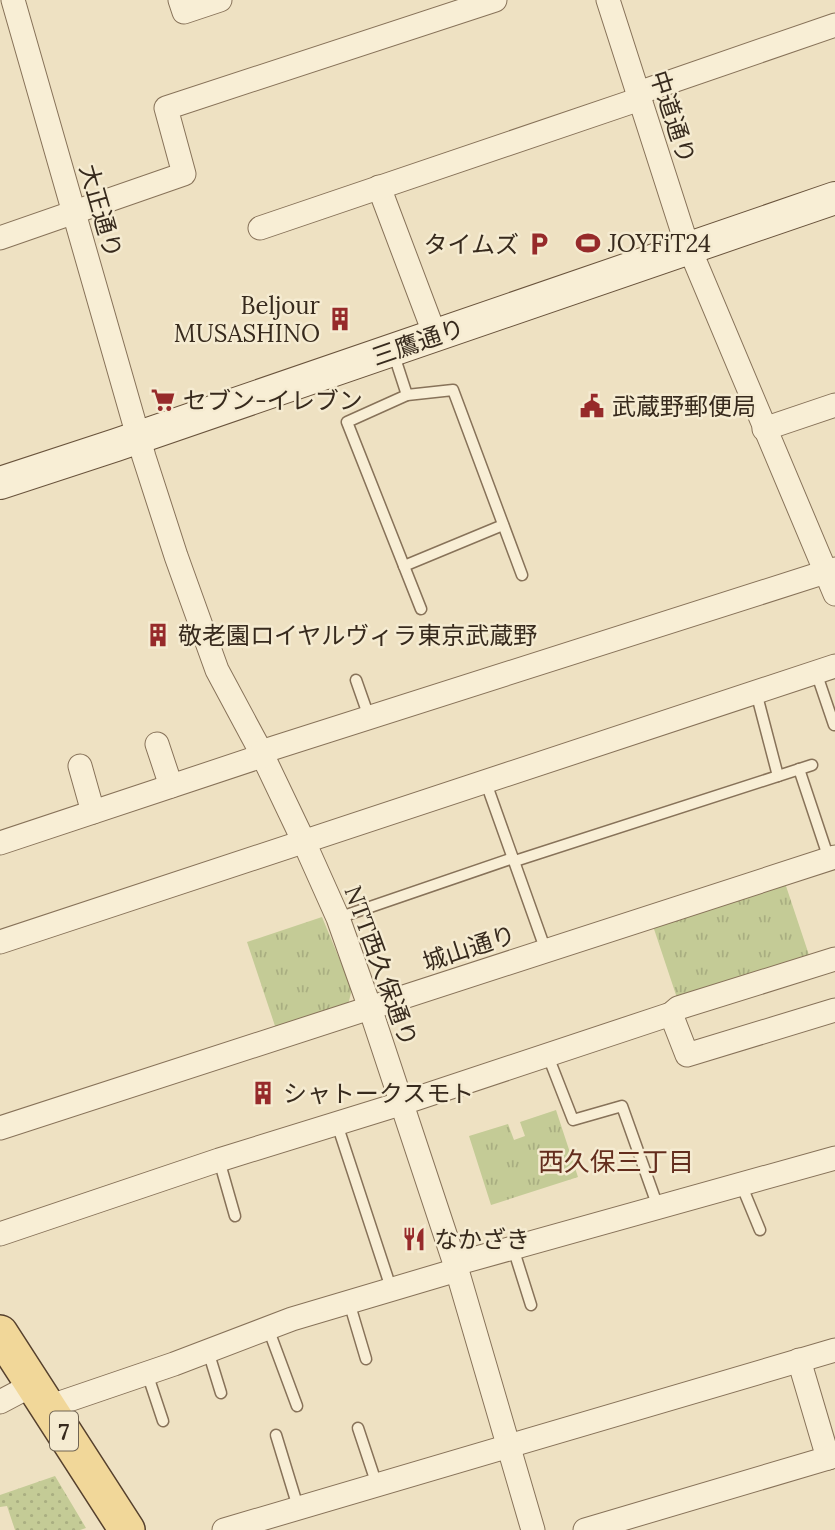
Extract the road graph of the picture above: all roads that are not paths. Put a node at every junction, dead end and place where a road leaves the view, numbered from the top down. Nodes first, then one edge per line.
1 (5, 0) edge
2 (13, 0) edge
3 (180, 0) edge
4 (220, 0) edge
5 (495, 0) edge
6 (608, 0) edge
7 (0, 1) edge
8 (835, 25) edge
9 (639, 96) junction
10 (379, 187) junction
11 (835, 198) edge
12 (74, 212) junction
13 (260, 228) dead end
14 (0, 238) edge
15 (690, 248) junction
16 (430, 322) dead end
17 (392, 350) junction
18 (407, 395) junction
19 (835, 405) edge
20 (764, 429) junction
21 (138, 438) junction
22 (0, 483) edge
23 (503, 525) junction
24 (404, 566) junction
25 (522, 575) dead end
26 (832, 578) edge
27 (421, 610) dead end
28 (825, 669) edge
29 (356, 680) dead end
30 (756, 691) junction
31 (369, 717) junction
32 (834, 725) edge
33 (157, 744) dead end
34 (262, 754) junction
35 (812, 765) dead end
36 (79, 766) dead end
37 (799, 769) junction
38 (778, 776) junction
39 (485, 780) junction
40 (171, 786) junction
41 (93, 812) junction
42 (304, 842) junction
43 (0, 843) edge
44 (832, 858) edge
45 (514, 859) junction
46 (338, 918) junction
47 (0, 942) edge
48 (546, 951) junction
49 (835, 959) edge
50 (370, 1008) junction
51 (835, 1010) edge
52 (671, 1014) junction
53 (548, 1056) junction
54 (403, 1103) junction
55 (337, 1124) junction
56 (0, 1128) edge
57 (835, 1158) edge
58 (219, 1160) junction
59 (741, 1184) junction
60 (658, 1207) junction
61 (235, 1216) dead end
62 (760, 1230) dead end
63 (0, 1234) edge
64 (513, 1248) junction
65 (456, 1267) junction
66 (391, 1288) junction
67 (349, 1301) junction
68 (531, 1304) dead end
69 (268, 1328) junction
70 (0, 1333) edge
71 (835, 1350) edge
72 (208, 1351) junction
73 (366, 1359) dead end
74 (799, 1360) junction
75 (147, 1373) junction
76 (221, 1393) dead end
77 (41, 1395) junction
78 (0, 1402) edge
79 (297, 1406) dead end
80 (163, 1421) dead end
81 (358, 1427) dead end
82 (276, 1435) dead end
83 (508, 1447) junction
84 (831, 1457) edge
85 (377, 1485) junction
86 (298, 1507) junction
87 (610, 1526) edge
88 (127, 1530) edge
89 (224, 1530) edge
90 (533, 1530) edge
91 (585, 1530) edge

1 - 7 street
2 - 12 street, 大正通り
3 - 4 street
5 - 12 street
6 - 9 street, 中道通り
8 - 9 street
9 - 10 street
9 - 15 street, 中道通り
10 - 13 street
10 - 16 street
11 - 15 main road, 三鷹通り
12 - 14 street
12 - 21 street, 大正通り
15 - 17 main road, 三鷹通り
15 - 20 street, 中道通り
17 - 18 lane
17 - 21 main road, 三鷹通り
18 - 23 lane
18 - 24 lane
19 - 20 street
20 - 26 street, 中道通り
21 - 22 main road, 三鷹通り
21 - 34 street, NTT西久保通り
23 - 24 lane
23 - 25 lane
24 - 27 lane
26 - 31 street
28 - 30 street
28 - 32 lane
29 - 31 lane
30 - 38 lane
30 - 39 street
31 - 34 street
33 - 40 street
34 - 40 street
34 - 42 street, NTT西久保通り
35 - 37 lane
36 - 41 street
37 - 38 lane
37 - 44 lane
38 - 45 lane
39 - 42 street
39 - 45 lane
40 - 41 street
41 - 43 street
42 - 46 street, NTT西久保通り
42 - 47 street
44 - 48 street, 城山通り
45 - 46 lane
45 - 48 lane
46 - 50 street, NTT西久保通り
48 - 50 street, 城山通り
49 - 52 street
50 - 54 street, NTT西久保通り
50 - 56 street, 城山通り
51 - 52 street
52 - 53 street
53 - 54 street
53 - 60 lane
54 - 55 street
54 - 65 street, NTT西久保通り
55 - 58 street
55 - 66 lane
57 - 59 street
58 - 61 lane
58 - 63 street
59 - 60 street
59 - 62 lane
60 - 64 street
64 - 65 street
64 - 68 lane
65 - 66 street
65 - 83 street, NTT西久保通り
66 - 67 street
67 - 69 street
67 - 73 lane
69 - 72 street
69 - 79 lane
70 - 77 main road, 7
71 - 74 street
72 - 75 street
72 - 76 lane
74 - 83 street
74 - 84 street
75 - 77 street
75 - 80 lane
77 - 78 street
77 - 88 main road, 7
81 - 85 lane
82 - 86 lane
83 - 85 street
83 - 90 street, NTT西久保通り
84 - 87 street
85 - 86 street
86 - 89 street
87 - 91 street

